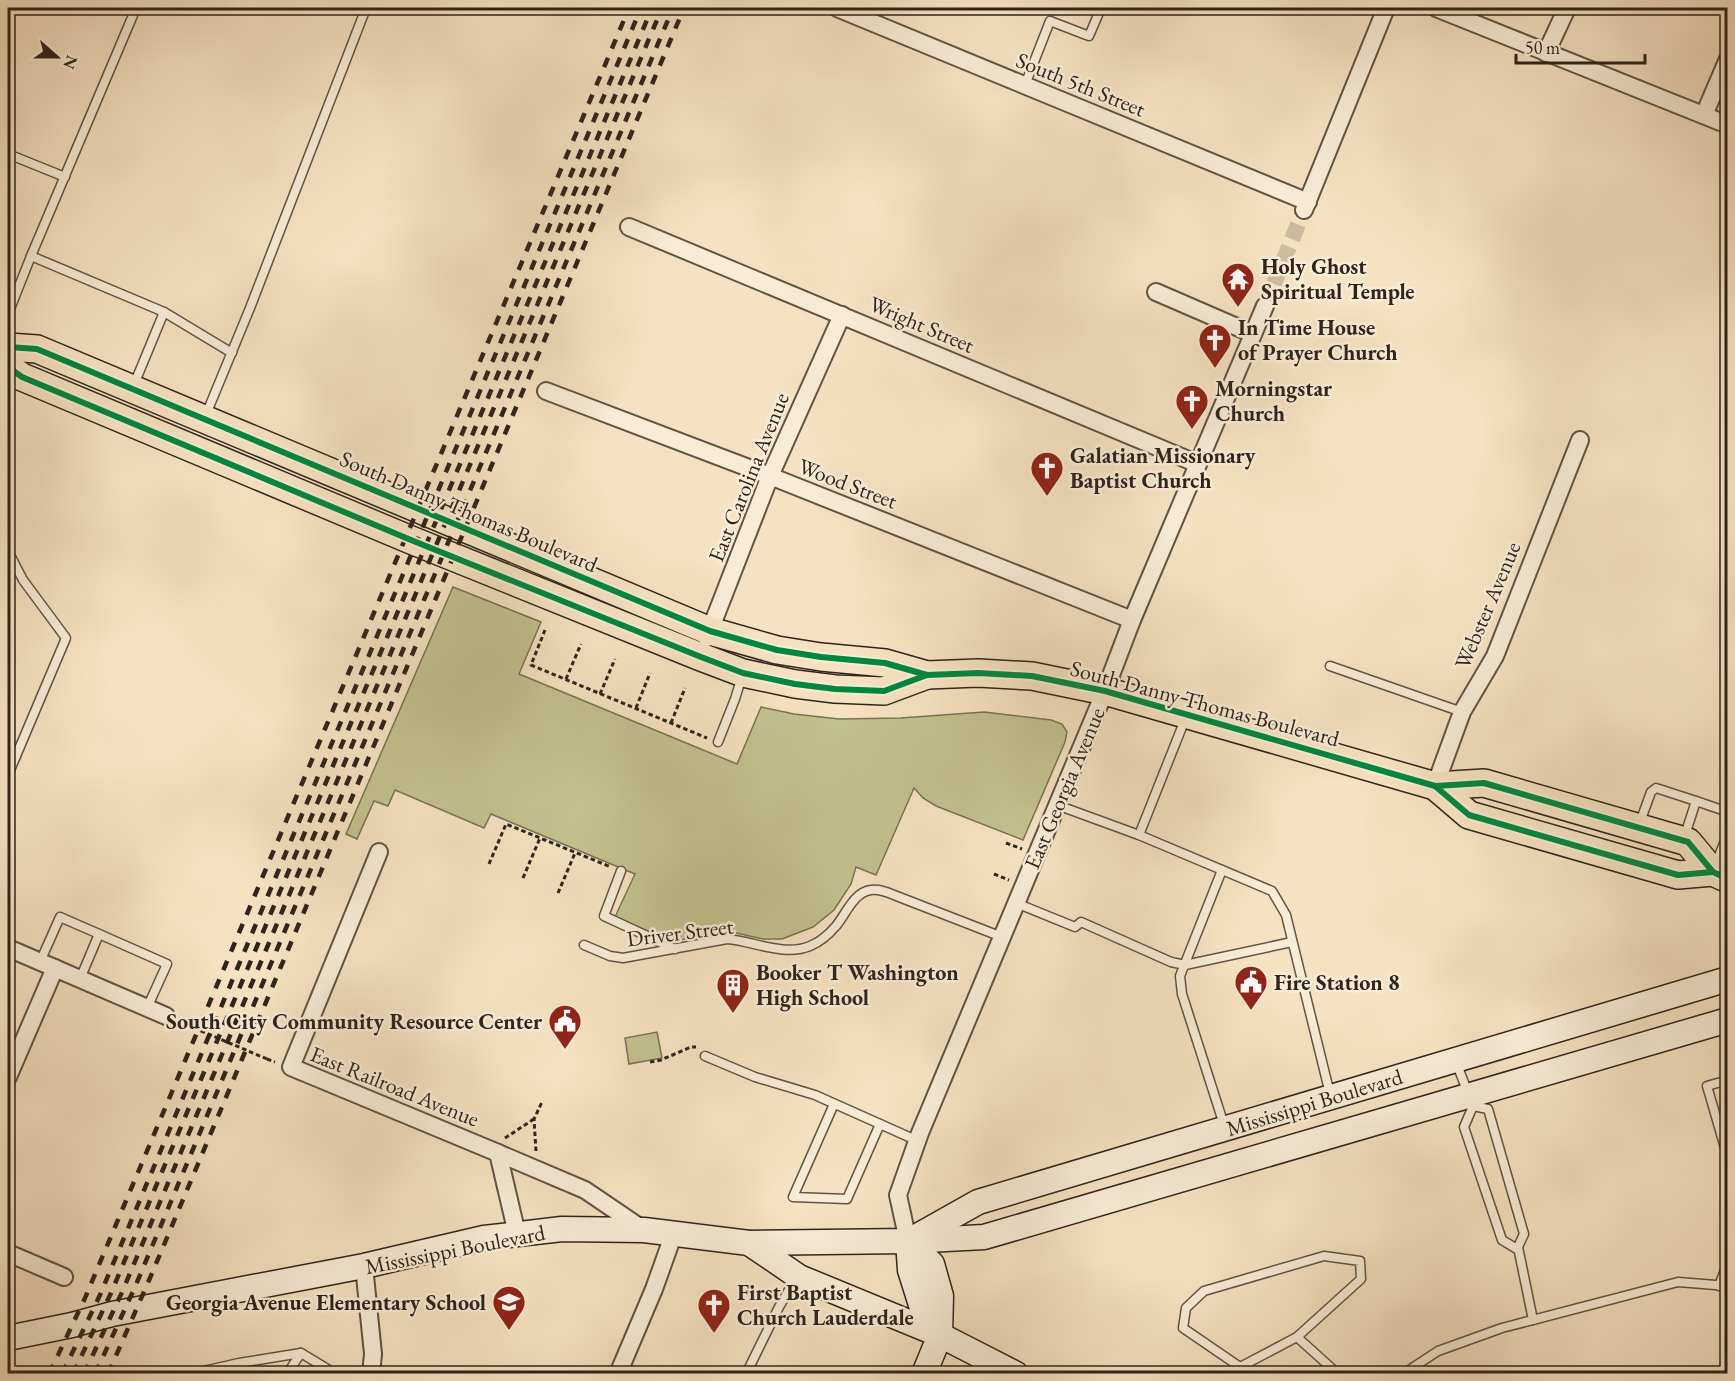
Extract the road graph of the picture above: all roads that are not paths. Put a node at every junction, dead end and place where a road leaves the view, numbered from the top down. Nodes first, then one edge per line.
1 (136, 8) edge
2 (366, 8) edge
3 (837, 8) edge
4 (1101, 8) edge
5 (1386, 8) edge
6 (1436, 8) edge
7 (1567, 8) edge
8 (1546, 53) junction
9 (1728, 59) edge
10 (1025, 86) junction
11 (1704, 115) junction
12 (1728, 125) edge
13 (8, 154) edge
14 (64, 177) junction
15 (629, 227) dead end
16 (31, 256) junction
17 (1156, 292) dead end
18 (12, 293) edge
19 (1265, 306) tunnel mouth
20 (164, 312) junction
21 (8, 314) edge
22 (842, 315) junction
23 (1253, 334) junction
24 (8, 347) edge
25 (232, 353) junction
26 (8, 367) edge
27 (132, 390) junction
28 (546, 391) dead end
29 (204, 420) junction
30 (1580, 440) dead end
31 (1198, 464) junction
32 (770, 476) junction
33 (8, 551) edge
34 (1132, 620) junction
35 (710, 631) junction
36 (700, 657) junction
37 (1330, 666) dead end
38 (743, 673) junction
39 (927, 675) junction
40 (1105, 691) junction
41 (1462, 712) junction
42 (1187, 714) junction
43 (718, 742) road end
44 (12, 754) edge
45 (8, 775) edge
46 (1435, 786) junction
47 (1696, 801) junction
48 (1057, 805) junction
49 (1728, 812) edge
50 (1638, 828) junction
51 (1728, 833) edge
52 (1139, 835) junction
53 (1683, 841) junction
54 (379, 852) dead end
55 (1222, 870) junction
56 (621, 871) road end
57 (1720, 875) edge
58 (1016, 903) junction
59 (99, 934) junction
60 (1002, 937) junction
61 (1292, 942) junction
62 (584, 945) dead end
63 (8, 948) edge
64 (675, 949) junction
65 (47, 965) junction
66 (1185, 965) junction
67 (80, 979) junction
68 (1728, 979) edge
69 (147, 1008) junction
70 (1602, 1016) junction
71 (173, 1019) road end
72 (1728, 1020) edge
73 (1615, 1053) junction
74 (705, 1056) road end
75 (1455, 1060) junction
76 (8, 1077) edge
77 (1728, 1080) edge
78 (1330, 1097) junction
79 (1470, 1101) junction
80 (834, 1104) junction
81 (1293, 1108) junction
82 (880, 1124) junction
83 (1225, 1128) junction
84 (918, 1141) junction
85 (1303, 1144) junction
86 (493, 1151) junction
87 (1728, 1158) edge
88 (644, 1230) junction
89 (674, 1233) junction
90 (517, 1234) junction
91 (908, 1241) junction
92 (749, 1243) junction
93 (1518, 1247) junction
94 (8, 1253) edge
95 (1728, 1262) edge
96 (364, 1266) junction
97 (797, 1276) junction
98 (64, 1277) dead end
99 (1723, 1286) edge
100 (1533, 1320) junction
101 (940, 1335) junction
102 (1297, 1337) junction
103 (8, 1338) edge
104 (301, 1353) junction
105 (190, 1374) edge
106 (287, 1374) edge
107 (327, 1374) edge
108 (371, 1374) edge
109 (618, 1374) edge
110 (746, 1374) edge
111 (924, 1374) edge
112 (1016, 1374) edge
113 (1338, 1374) edge
114 (1403, 1374) edge

1 - 14 lane
2 - 25 lane
3 - 10 street, South 5th Street
4 - 10 lane
5 - 10 street, South 5th Street
6 - 8 street
7 - 8 street
8 - 11 street
9 - 11 street
11 - 12 street
13 - 14 lane
14 - 16 lane
15 - 22 street, Wright Street
16 - 18 lane
16 - 20 lane
17 - 23 street
18 - 21 lane
19 - 23 street, East Georgia Avenue
20 - 25 lane
20 - 27 lane
22 - 31 street, Wright Street
22 - 32 street, East Carolina Avenue
23 - 31 street, East Georgia Avenue
24 - 27 main road, South Danny Thomas Boulevard
25 - 29 lane
26 - 36 main road, South Danny Thomas Boulevard
27 - 29 main road, South Danny Thomas Boulevard
28 - 32 street, Wood Street
29 - 35 main road, South Danny Thomas Boulevard
30 - 41 street, Webster Avenue
31 - 34 street, East Georgia Avenue
32 - 34 street, Wood Street
32 - 35 street, East Carolina Avenue
33 - 44 lane
34 - 40 street, East Georgia Avenue
35 - 36 street, East Carolina Avenue
35 - 39 main road, South Danny Thomas Boulevard
36 - 38 main road, South Danny Thomas Boulevard
37 - 41 lane
38 - 39 main road, South Danny Thomas Boulevard
38 - 43 lane
39 - 40 main road, South Danny Thomas Boulevard
40 - 42 main road, South Danny Thomas Boulevard
40 - 48 street, East Georgia Avenue
41 - 46 street, Webster Avenue
42 - 46 main road, South Danny Thomas Boulevard
42 - 52 lane
44 - 45 lane
46 - 50 main road, South Danny Thomas Boulevard
46 - 57 main road, South Danny Thomas Boulevard
47 - 49 lane
47 - 50 lane
47 - 53 lane
48 - 52 lane
48 - 58 street, East Georgia Avenue
50 - 53 main road, South Danny Thomas Boulevard
51 - 57 lane
52 - 55 lane
53 - 57 main road, South Danny Thomas Boulevard
54 - 86 street, East Railroad Avenue
55 - 61 lane
55 - 66 lane
56 - 64 lane
58 - 60 street, East Georgia Avenue
58 - 66 lane
59 - 65 lane
59 - 67 lane
59 - 69 lane
60 - 64 lane, Driver Street
60 - 84 street, East Georgia Avenue
61 - 66 lane
61 - 78 lane
62 - 64 lane, Driver Street
63 - 65 street
65 - 67 street
65 - 76 street
66 - 83 lane
67 - 69 street
68 - 70 main road, Mississippi Boulevard
69 - 71 street
70 - 73 main road
70 - 75 main road, Mississippi Boulevard
72 - 73 main road, Mississippi Boulevard
73 - 79 main road, Mississippi Boulevard
74 - 80 lane
75 - 78 main road, Mississippi Boulevard
75 - 79 lane
77 - 87 lane
78 - 81 main road, Mississippi Boulevard
79 - 85 main road, Mississippi Boulevard
79 - 93 lane
79 - 93 lane
80 - 82 lane
80 - 82 lane
81 - 83 main road, Mississippi Boulevard
81 - 85 main road
82 - 84 lane
83 - 91 main road, Mississippi Boulevard
84 - 91 street, East Georgia Avenue
85 - 91 main road, Mississippi Boulevard
86 - 88 street, East Railroad Avenue
86 - 90 street, East Railroad Avenue
88 - 89 main road, Mississippi Boulevard
88 - 90 main road, Mississippi Boulevard
89 - 92 main road, Mississippi Boulevard
89 - 109 street
90 - 96 main road, Mississippi Boulevard
91 - 92 main road, Mississippi Boulevard
91 - 101 main road
92 - 97 main road
93 - 100 lane
94 - 98 street
95 - 99 lane
96 - 103 main road, Mississippi Boulevard
96 - 108 street
97 - 101 main road
97 - 110 lane
99 - 100 lane
100 - 114 lane
101 - 111 main road
101 - 112 main road
102 - 102 lane
102 - 113 lane
104 - 105 lane
104 - 106 lane
104 - 107 lane

